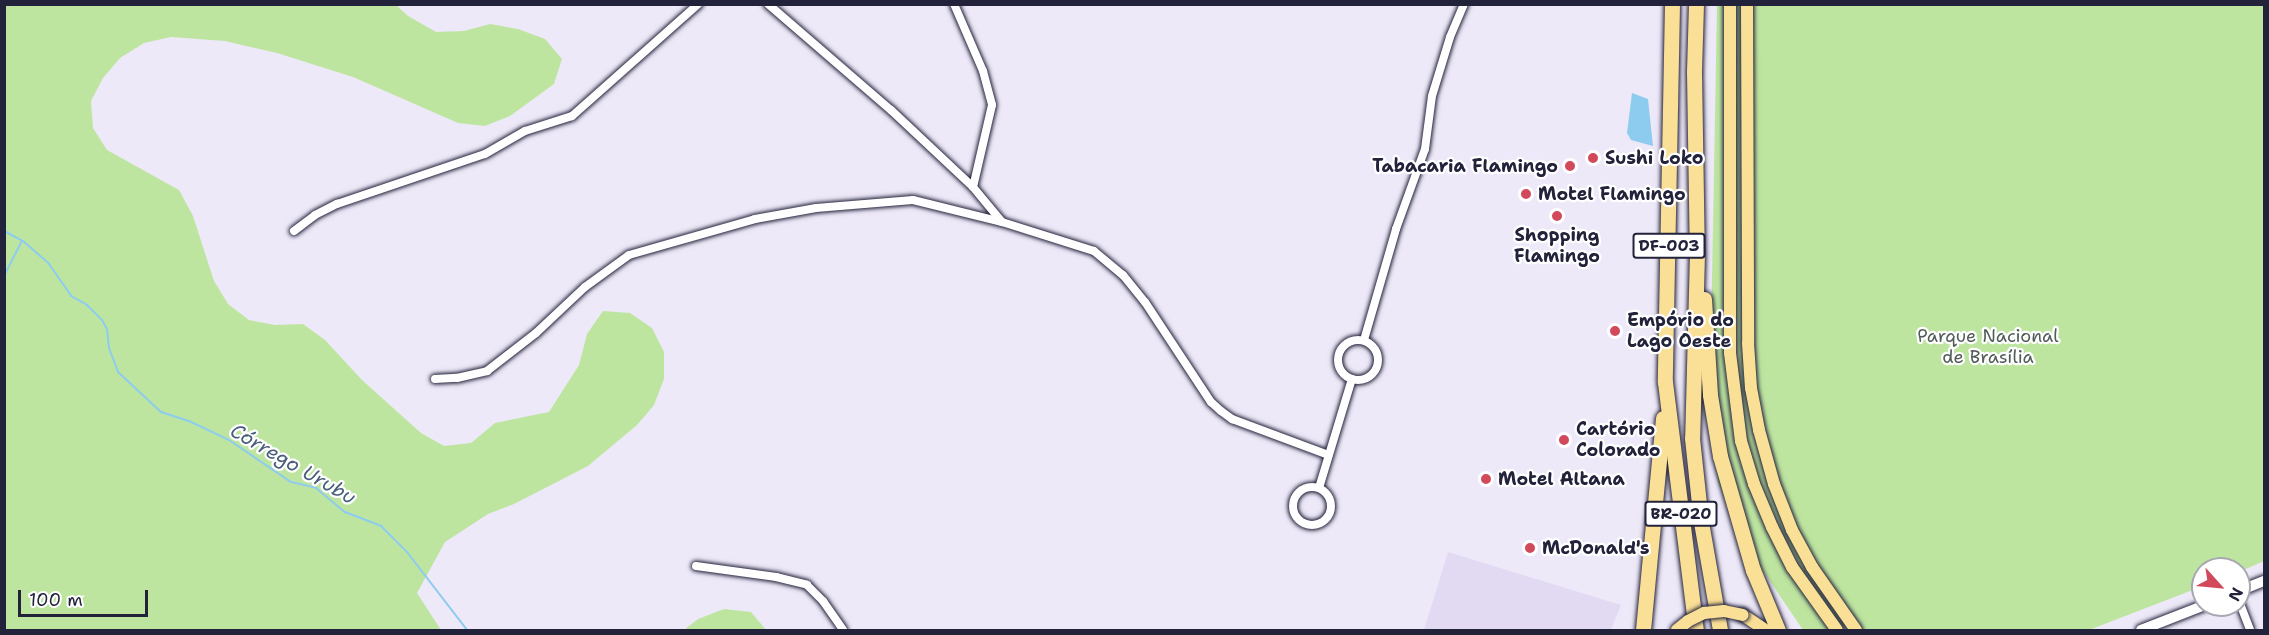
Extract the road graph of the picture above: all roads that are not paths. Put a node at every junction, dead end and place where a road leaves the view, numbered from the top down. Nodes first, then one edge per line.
1 (698, 4) edge
2 (768, 4) edge
3 (954, 4) edge
4 (1464, 4) edge
5 (1672, 4) edge
6 (1696, 4) edge
7 (1730, 4) edge
8 (1747, 4) edge
9 (973, 187) junction
10 (1002, 222) junction
11 (294, 231) dead end
12 (1697, 253) junction
13 (1364, 340) junction
14 (435, 379) dead end
15 (1352, 379) junction
16 (1665, 398) junction
17 (1329, 455) junction
18 (1319, 488) junction
19 (696, 566) dead end
20 (2191, 610) edge
21 (1744, 618) junction
22 (843, 630) edge
23 (1643, 630) edge
24 (1677, 630) edge
25 (1686, 630) edge
26 (1696, 630) edge
27 (1720, 630) edge
28 (1758, 630) edge
29 (1765, 630) edge
30 (1778, 630) edge
31 (1837, 630) edge
32 (1856, 630) edge
33 (2141, 630) edge

1 - 11 street
2 - 9 street
3 - 9 street
4 - 13 street
5 - 16 highway, DF-003
6 - 12 highway, DF-003
7 - 31 main road
8 - 32 main road
9 - 10 street
10 - 14 street
10 - 17 street
12 - 27 highway, BR-020
12 - 30 highway
13 - 15 street
13 - 15 street
15 - 17 street
16 - 23 highway
16 - 26 highway, BR-020
17 - 18 street
18 - 18 street
19 - 22 street
20 - 33 main road
21 - 24 main road, bridge
21 - 25 main road
21 - 28 main road
21 - 29 main road

